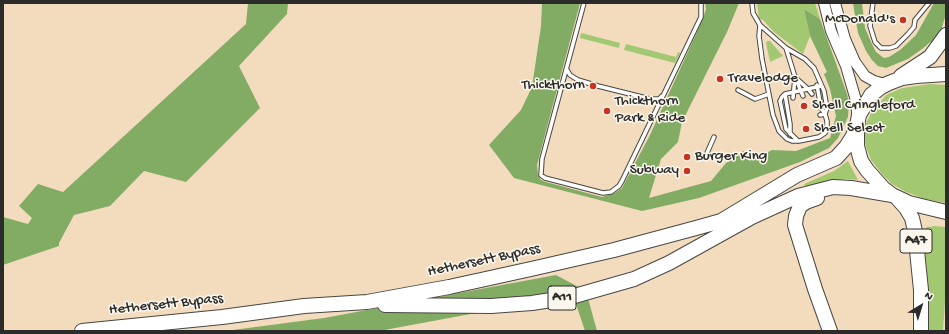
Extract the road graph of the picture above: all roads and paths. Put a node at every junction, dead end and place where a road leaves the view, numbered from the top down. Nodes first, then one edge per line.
1 (584, 3) edge
2 (701, 3) edge
3 (752, 3) edge
4 (824, 3) edge
5 (835, 3) edge
6 (873, 3) edge
7 (929, 3) edge
8 (760, 25) junction
9 (946, 35) edge
10 (786, 48) junction
11 (567, 70) junction
12 (946, 74) edge
13 (795, 77) junction
14 (889, 82) junction
15 (819, 86) junction
16 (808, 88) junction
17 (738, 90) dead end
18 (801, 90) junction
19 (793, 92) junction
20 (664, 94) junction
21 (769, 94) junction
22 (812, 94) dead end
23 (803, 96) dead end
24 (793, 98) dead end
25 (825, 114) junction
26 (820, 115) dead end
27 (858, 124) junction
28 (714, 137) dead end
29 (799, 141) junction
30 (707, 153) dead end
31 (866, 190) junction
32 (894, 196) junction
33 (946, 212) edge
34 (82, 331) edge
35 (163, 331) edge
36 (830, 331) edge
37 (921, 331) edge

1 - 11 lane
2 - 20 lane
3 - 8 lane
4 - 27 main road
5 - 14 main road
6 - 7 lane
8 - 10 lane
8 - 21 lane
9 - 14 highway, Hethersett Bypass
10 - 13 lane
10 - 15 lane
11 - 20 lane
11 - 20 lane
12 - 14 highway
13 - 16 lane
13 - 18 lane
13 - 19 lane
14 - 27 highway, Hethersett Bypass
15 - 16 lane
15 - 25 lane
16 - 18 lane
16 - 22 lane
17 - 21 lane
18 - 19 lane
18 - 23 lane
19 - 24 lane
19 - 29 lane
21 - 29 lane
25 - 26 lane
25 - 29 lane
27 - 32 highway
27 - 34 highway, Hethersett Bypass / A11
28 - 30 lane
31 - 32 highway, Hethersett Bypass / A11
31 - 35 highway, Hethersett Bypass / A11
31 - 36 highway
32 - 33 highway
32 - 37 highway, A47

